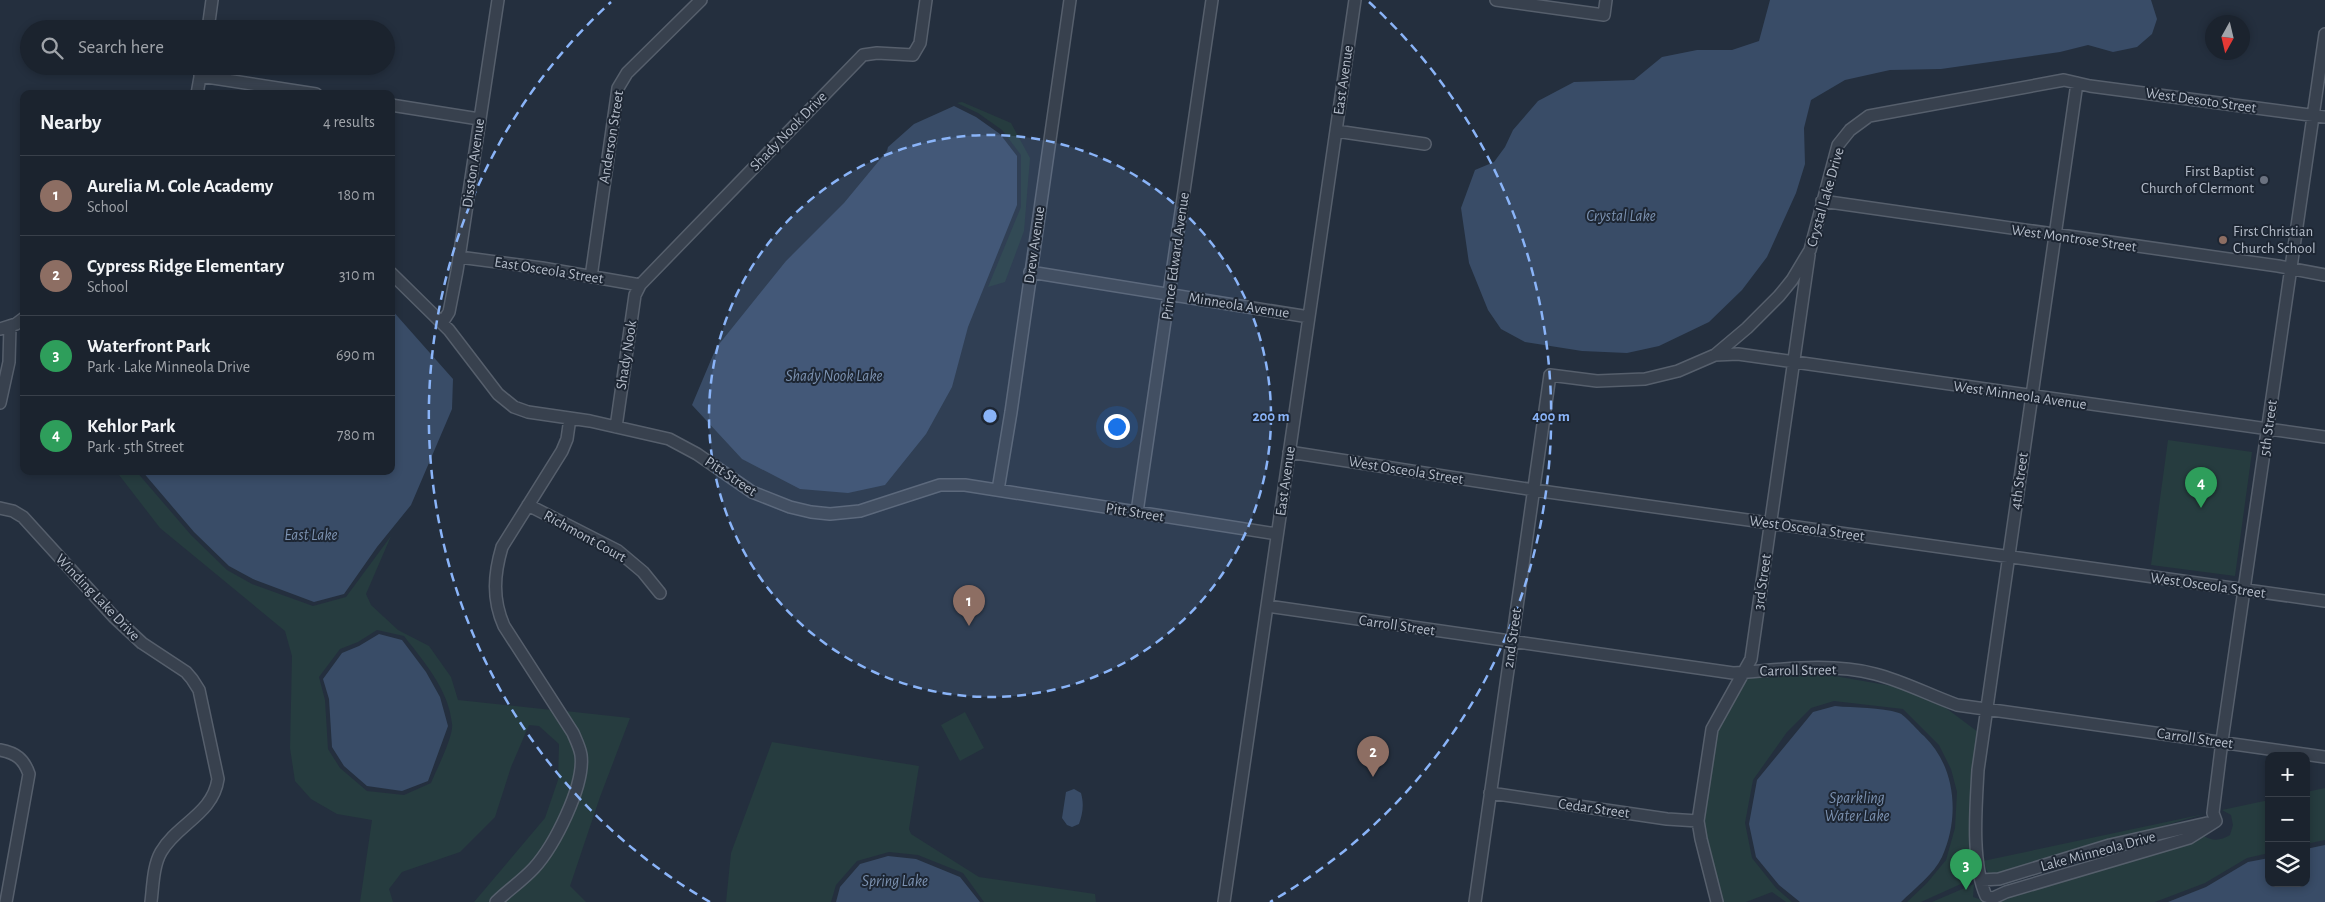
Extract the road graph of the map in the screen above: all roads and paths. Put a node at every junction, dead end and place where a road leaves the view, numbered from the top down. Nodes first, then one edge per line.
1 (212, 0) edge
2 (498, 0) edge
3 (701, 0) edge
4 (926, 0) edge
5 (1070, 0) edge
6 (1212, 0) edge
7 (1355, 0) edge
8 (1496, 0) edge
9 (1605, 4) edge
10 (209, 20) edge
11 (2325, 34) edge
12 (200, 75) edge
13 (221, 75) edge
14 (2077, 83) junction
15 (198, 90) edge
16 (296, 90) edge
17 (395, 106) edge
18 (2319, 116) edge
19 (479, 119) junction
20 (1336, 131) junction
21 (1425, 144) dead end
22 (1822, 201) junction
23 (2055, 236) junction
24 (1810, 250) junction
25 (459, 257) junction
26 (2292, 269) junction
27 (1030, 272) junction
28 (2325, 275) edge
29 (395, 277) edge
30 (591, 277) junction
31 (640, 285) junction
32 (1170, 294) junction
33 (1309, 317) junction
34 (20, 320) edge
35 (442, 323) junction
36 (5, 327) edge
37 (1715, 355) junction
38 (1795, 362) junction
39 (1550, 375) joint
40 (2031, 396) junction
41 (0, 403) edge
42 (570, 418) junction
43 (616, 427) junction
44 (2268, 430) junction
45 (2325, 437) edge
46 (1289, 452) junction
47 (998, 490) junction
48 (1534, 490) junction
49 (528, 505) junction
50 (0, 508) edge
51 (1137, 512) junction
52 (1770, 523) junction
53 (1277, 534) junction
54 (2008, 556) junction
55 (2244, 589) junction
56 (660, 592) dead end
57 (2325, 601) edge
58 (1267, 606) junction
59 (1511, 641) junction
60 (1745, 672) junction
61 (1987, 708) junction
62 (2222, 741) junction
63 (0, 750) edge
64 (2325, 757) edge
65 (1490, 793) junction
66 (1698, 821) junction
67 (2216, 821) junction
68 (1981, 880) junction
69 (5, 901) edge
70 (151, 902) edge
71 (496, 902) edge
72 (1224, 902) edge
73 (1475, 902) edge
74 (1717, 902) edge

1 - 10 street
2 - 19 street, Disston Avenue
3 - 30 street, Anderson Street
4 - 31 street, Shady Nook Drive
5 - 27 street, Drew Avenue
6 - 32 street, Prince Edward Avenue
7 - 20 street, East Avenue
8 - 9 street
11 - 18 street, 5th Street
12 - 15 street
13 - 16 street
14 - 18 street, West Desoto Street
14 - 22 street, Crystal Lake Drive
14 - 23 street, 4th Street
17 - 19 street
18 - 26 street, 5th Street
19 - 25 street, Disston Avenue
20 - 21 street
20 - 33 street, East Avenue
22 - 23 street, West Montrose Street
22 - 24 street, Crystal Lake Drive
23 - 26 street, West Montrose Street
23 - 40 street, 4th Street
24 - 37 street, Crystal Lake Drive
24 - 38 street, 3rd Street
25 - 30 street, East Osceola Street
25 - 35 street, Disston Avenue
26 - 28 street, West Montrose Street
26 - 44 street, 5th Street
27 - 32 street, Minneola Avenue
27 - 47 street, Drew Avenue
29 - 35 street, Pitt Street
30 - 31 street, East Osceola Street
31 - 43 street, Shady Nook
32 - 33 street, Minneola Avenue
32 - 51 street, Prince Edward Avenue
33 - 46 street, East Avenue
34 - 36 street
35 - 42 street, Pitt Street
36 - 41 street
37 - 38 street, West Minneola Avenue
37 - 39 street, Crystal Lake Drive
38 - 40 street, West Minneola Avenue
38 - 52 street, 3rd Street
39 - 48 street, 2nd Street
40 - 44 street, West Minneola Avenue
40 - 54 street, 4th Street
42 - 43 street, Pitt Street
42 - 49 street
43 - 47 street, Pitt Street
44 - 45 street, West Minneola Avenue
44 - 55 street, 5th Street
46 - 48 street, West Osceola Street
46 - 53 street, East Avenue
47 - 51 street, Pitt Street
48 - 52 street, West Osceola Street
48 - 59 street, 2nd Street
49 - 56 street, Richmont Court
49 - 71 street
50 - 70 street, Winding Lake Drive
51 - 53 street, Pitt Street
52 - 54 street, West Osceola Street
52 - 60 street, 3rd Street
53 - 58 street, East Avenue
54 - 55 street, West Osceola Street
54 - 61 street, 4th Street
55 - 57 street, West Osceola Street
55 - 62 street, 5th Street
58 - 59 street, Carroll Street
58 - 72 street, East Avenue
59 - 60 street, Carroll Street
59 - 65 street, 2nd Street
60 - 61 street, Carroll Street
60 - 66 street, 3rd Street
61 - 62 street, Carroll Street
61 - 68 street, 4th Street
62 - 64 street, Carroll Street
62 - 67 street, 5th Street
63 - 69 street
65 - 66 street, Cedar Street
65 - 73 street, 2nd Street
66 - 74 street, 3rd Street
67 - 68 street, Lake Minneola Drive
67 - 68 street

